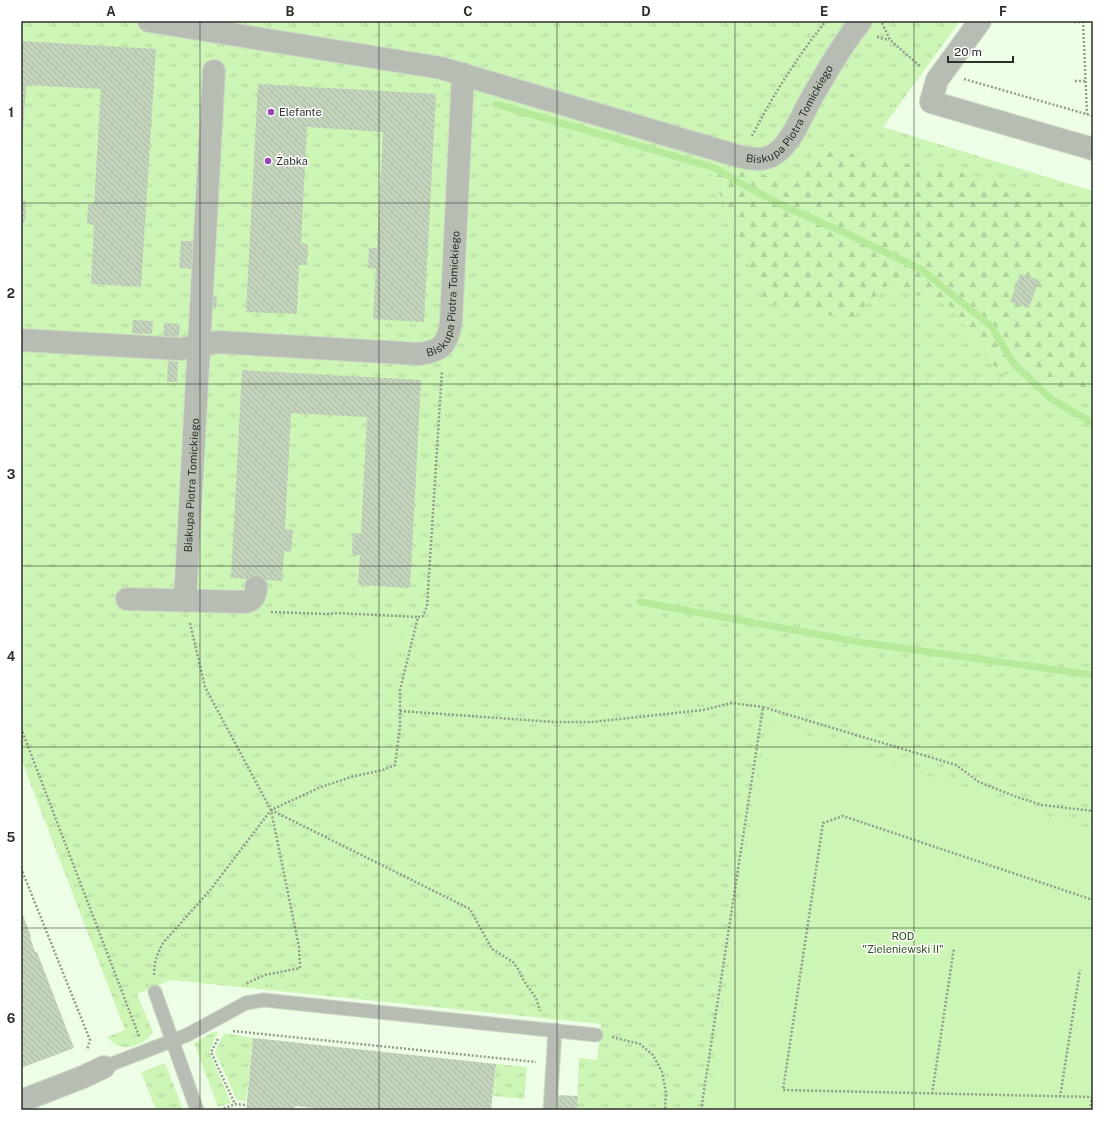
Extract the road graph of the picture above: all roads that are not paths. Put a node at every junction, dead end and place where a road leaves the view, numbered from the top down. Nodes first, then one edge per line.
1 (149, 21) edge
2 (861, 21) edge
3 (980, 21) edge
4 (214, 71) dead end
5 (463, 74) junction
6 (1093, 149) edge
7 (21, 340) edge
8 (199, 346) junction
9 (254, 594) road end
10 (127, 599) dead end
11 (185, 601) junction
12 (155, 992) road end
13 (555, 1030) junction
14 (596, 1035) road end
15 (171, 1041) junction
16 (104, 1067) joint
17 (21, 1101) edge
18 (197, 1110) edge
19 (550, 1110) edge

1 - 5 street, Biskupa Piotra Tomickiego
2 - 5 street, Biskupa Piotra Tomickiego
3 - 6 street
4 - 8 street, Biskupa Piotra Tomickiego
5 - 8 street, Biskupa Piotra Tomickiego
7 - 8 street, Biskupa Piotra Tomickiego
8 - 11 street, Biskupa Piotra Tomickiego
9 - 11 street
10 - 11 street
12 - 15 lane
13 - 14 lane
13 - 15 lane
13 - 19 lane
15 - 16 lane
15 - 18 lane
16 - 17 street

